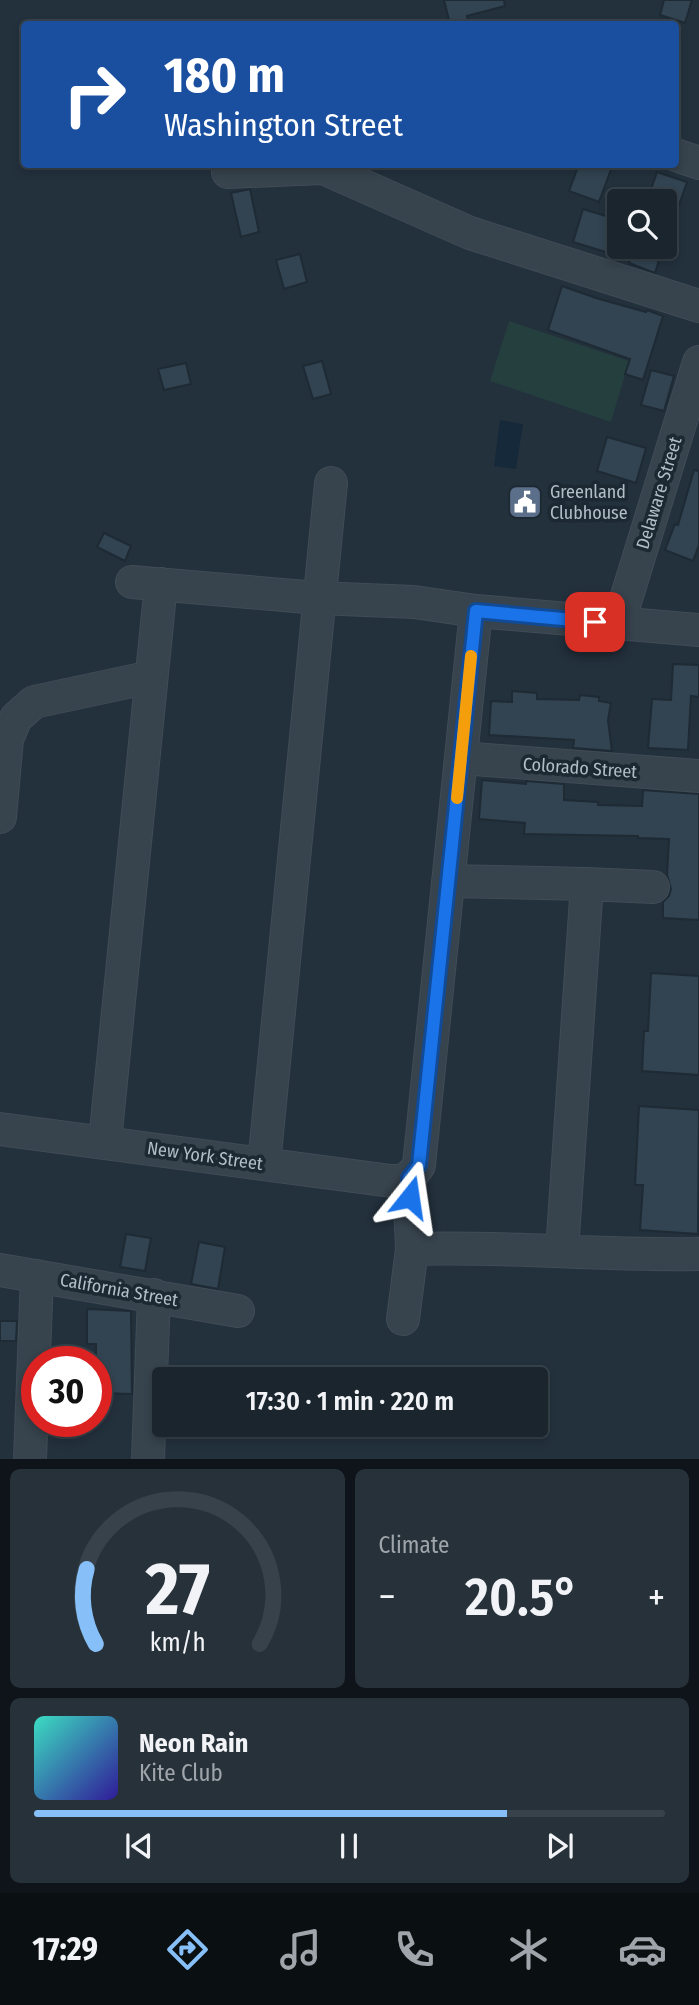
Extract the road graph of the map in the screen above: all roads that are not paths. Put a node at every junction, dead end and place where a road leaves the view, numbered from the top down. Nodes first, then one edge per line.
1 (679, 156) edge
2 (699, 163) edge
3 (228, 173) dead end
4 (699, 306) edge
5 (699, 362) edge
6 (331, 483) dead end
7 (318, 598) junction
8 (476, 611) junction
9 (618, 625) junction
10 (699, 630) edge
11 (151, 677) junction
12 (461, 758) junction
13 (699, 776) edge
14 (0, 817) edge
15 (448, 881) junction
16 (587, 884) junction
17 (653, 887) dead end
18 (0, 1129) edge
19 (105, 1141) junction
20 (264, 1164) junction
21 (409, 1178) junction
22 (412, 1249) junction
23 (562, 1251) junction
24 (699, 1254) edge
25 (0, 1270) edge
26 (37, 1276) junction
27 (154, 1295) junction
28 (238, 1311) dead end
29 (403, 1319) dead end
30 (30, 1459) edge
31 (148, 1459) edge

1 - 2 street
3 - 4 street
5 - 9 street, Delaware Street
6 - 7 street
7 - 8 street
7 - 11 street
7 - 20 street
8 - 9 street
8 - 12 street
9 - 10 street
11 - 14 street
11 - 19 street
12 - 13 street, Colorado Street
12 - 15 street
15 - 16 street
15 - 21 street
16 - 17 street
16 - 23 street
18 - 19 street, New York Street
19 - 20 street, New York Street
20 - 21 street, New York Street
21 - 22 street
22 - 23 street
22 - 29 street
23 - 24 street
25 - 26 street, California Street
26 - 27 street, California Street
26 - 30 street
27 - 28 street, California Street
27 - 31 street

